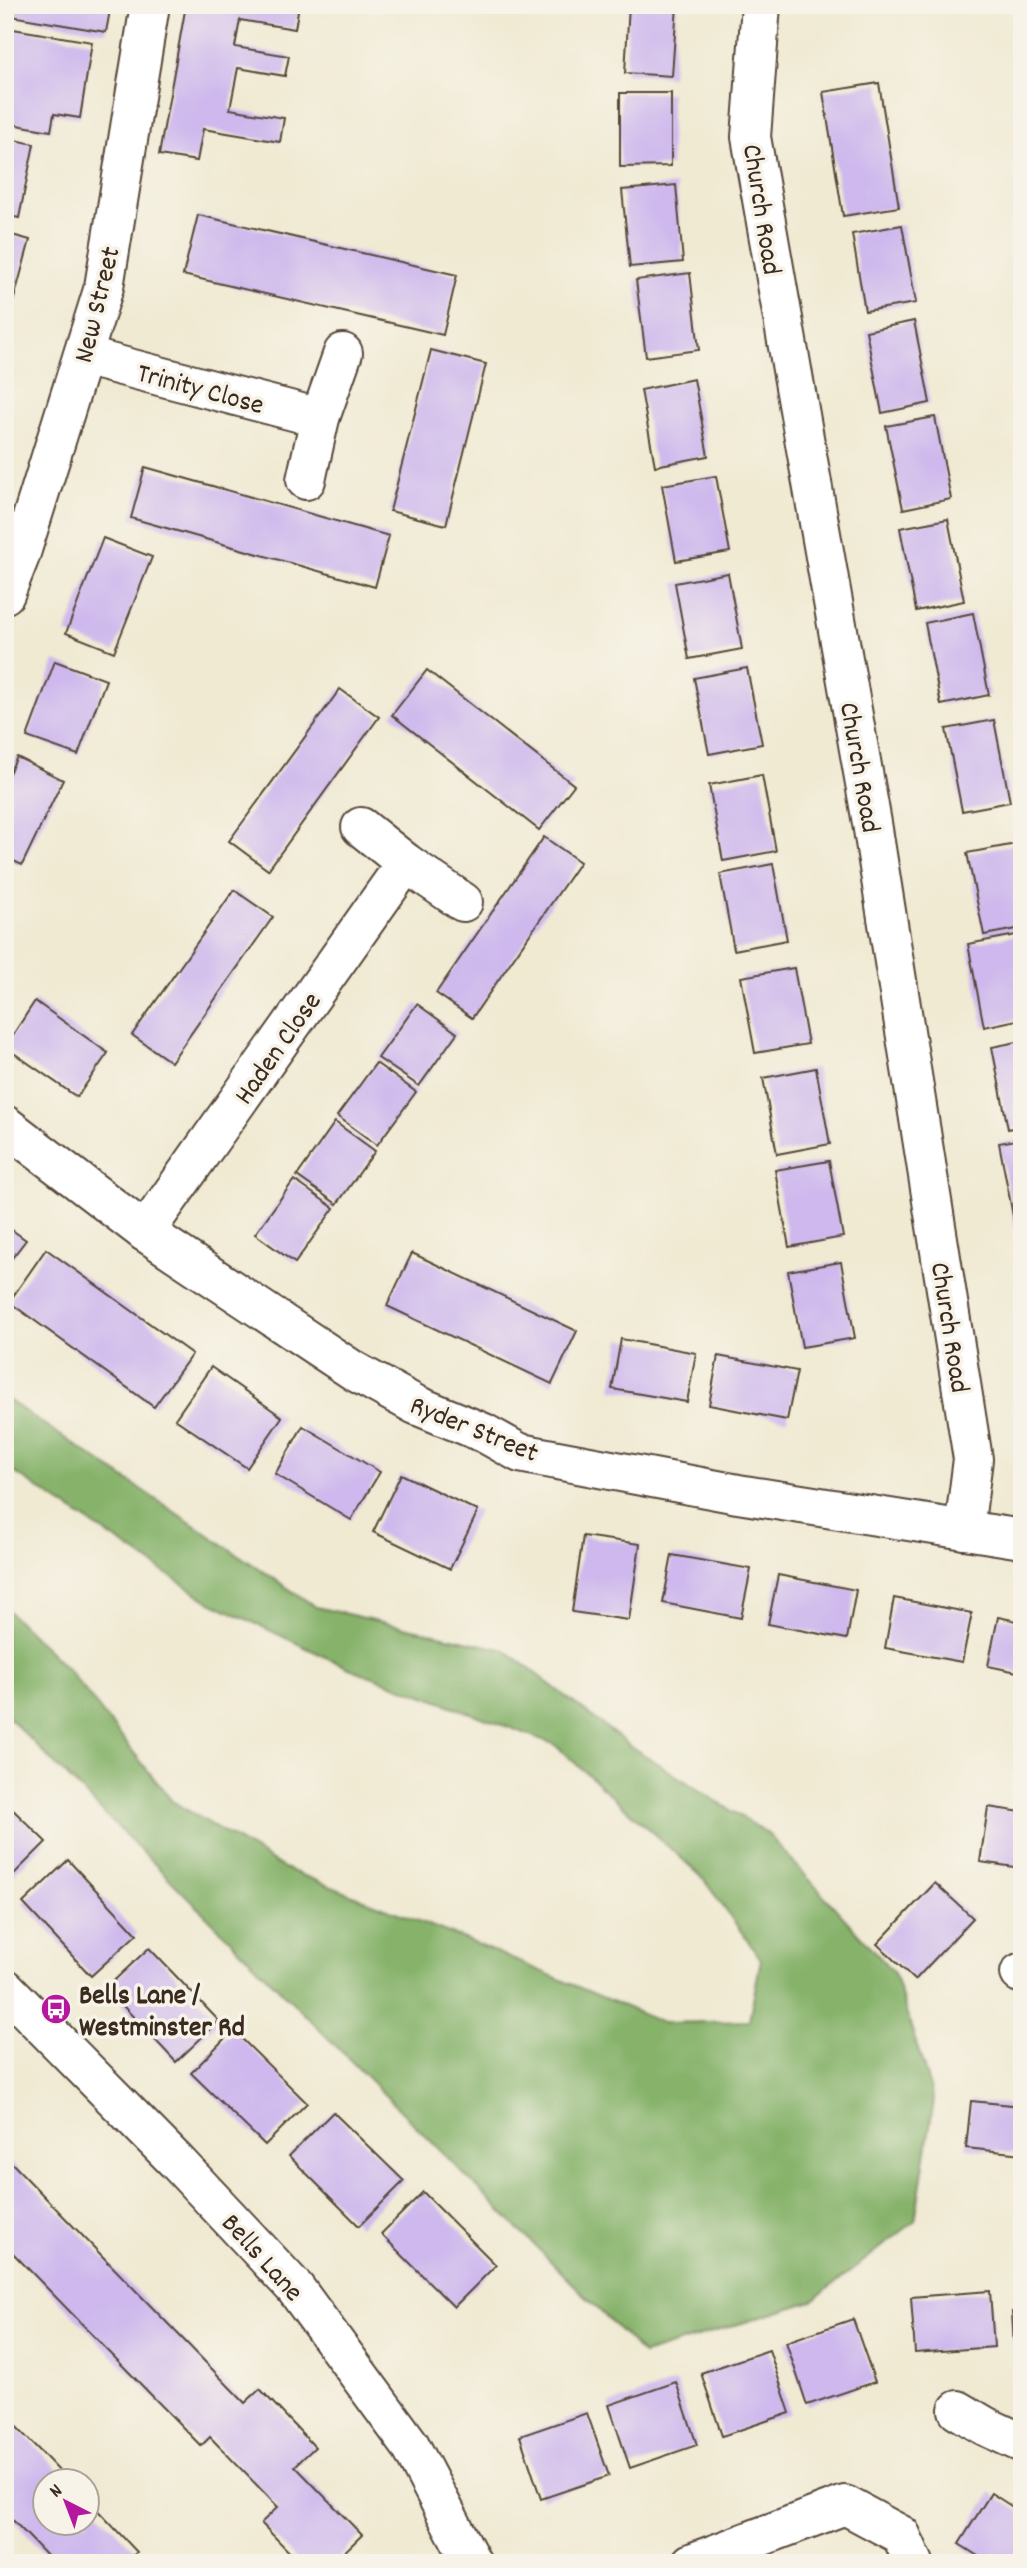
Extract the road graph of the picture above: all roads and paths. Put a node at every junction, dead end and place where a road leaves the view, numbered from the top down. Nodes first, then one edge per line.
1 (150, 5) edge
2 (761, 5) edge
3 (343, 353) dead end
4 (83, 356) junction
5 (320, 418) junction
6 (306, 480) dead end
7 (5, 594) edge
8 (361, 827) dead end
9 (406, 863) junction
10 (463, 902) dead end
11 (5, 1125) edge
12 (145, 1232) junction
13 (964, 1530) junction
14 (1022, 1539) edge
15 (5, 1988) edge
16 (958, 2410) dead end
17 (1022, 2443) edge
18 (472, 2563) edge
19 (691, 2563) edge
20 (914, 2563) edge

1 - 4 street, New Street
2 - 13 street, Church Road
3 - 5 street
4 - 5 street, Trinity Close
4 - 7 street, New Street
5 - 6 street
8 - 9 street
9 - 10 street
9 - 12 street, Haden Close
11 - 12 street, Ryder Street
12 - 13 street, Ryder Street
13 - 14 street, Ryder Street
15 - 18 street, Bells Lane
16 - 17 street
19 - 20 street

